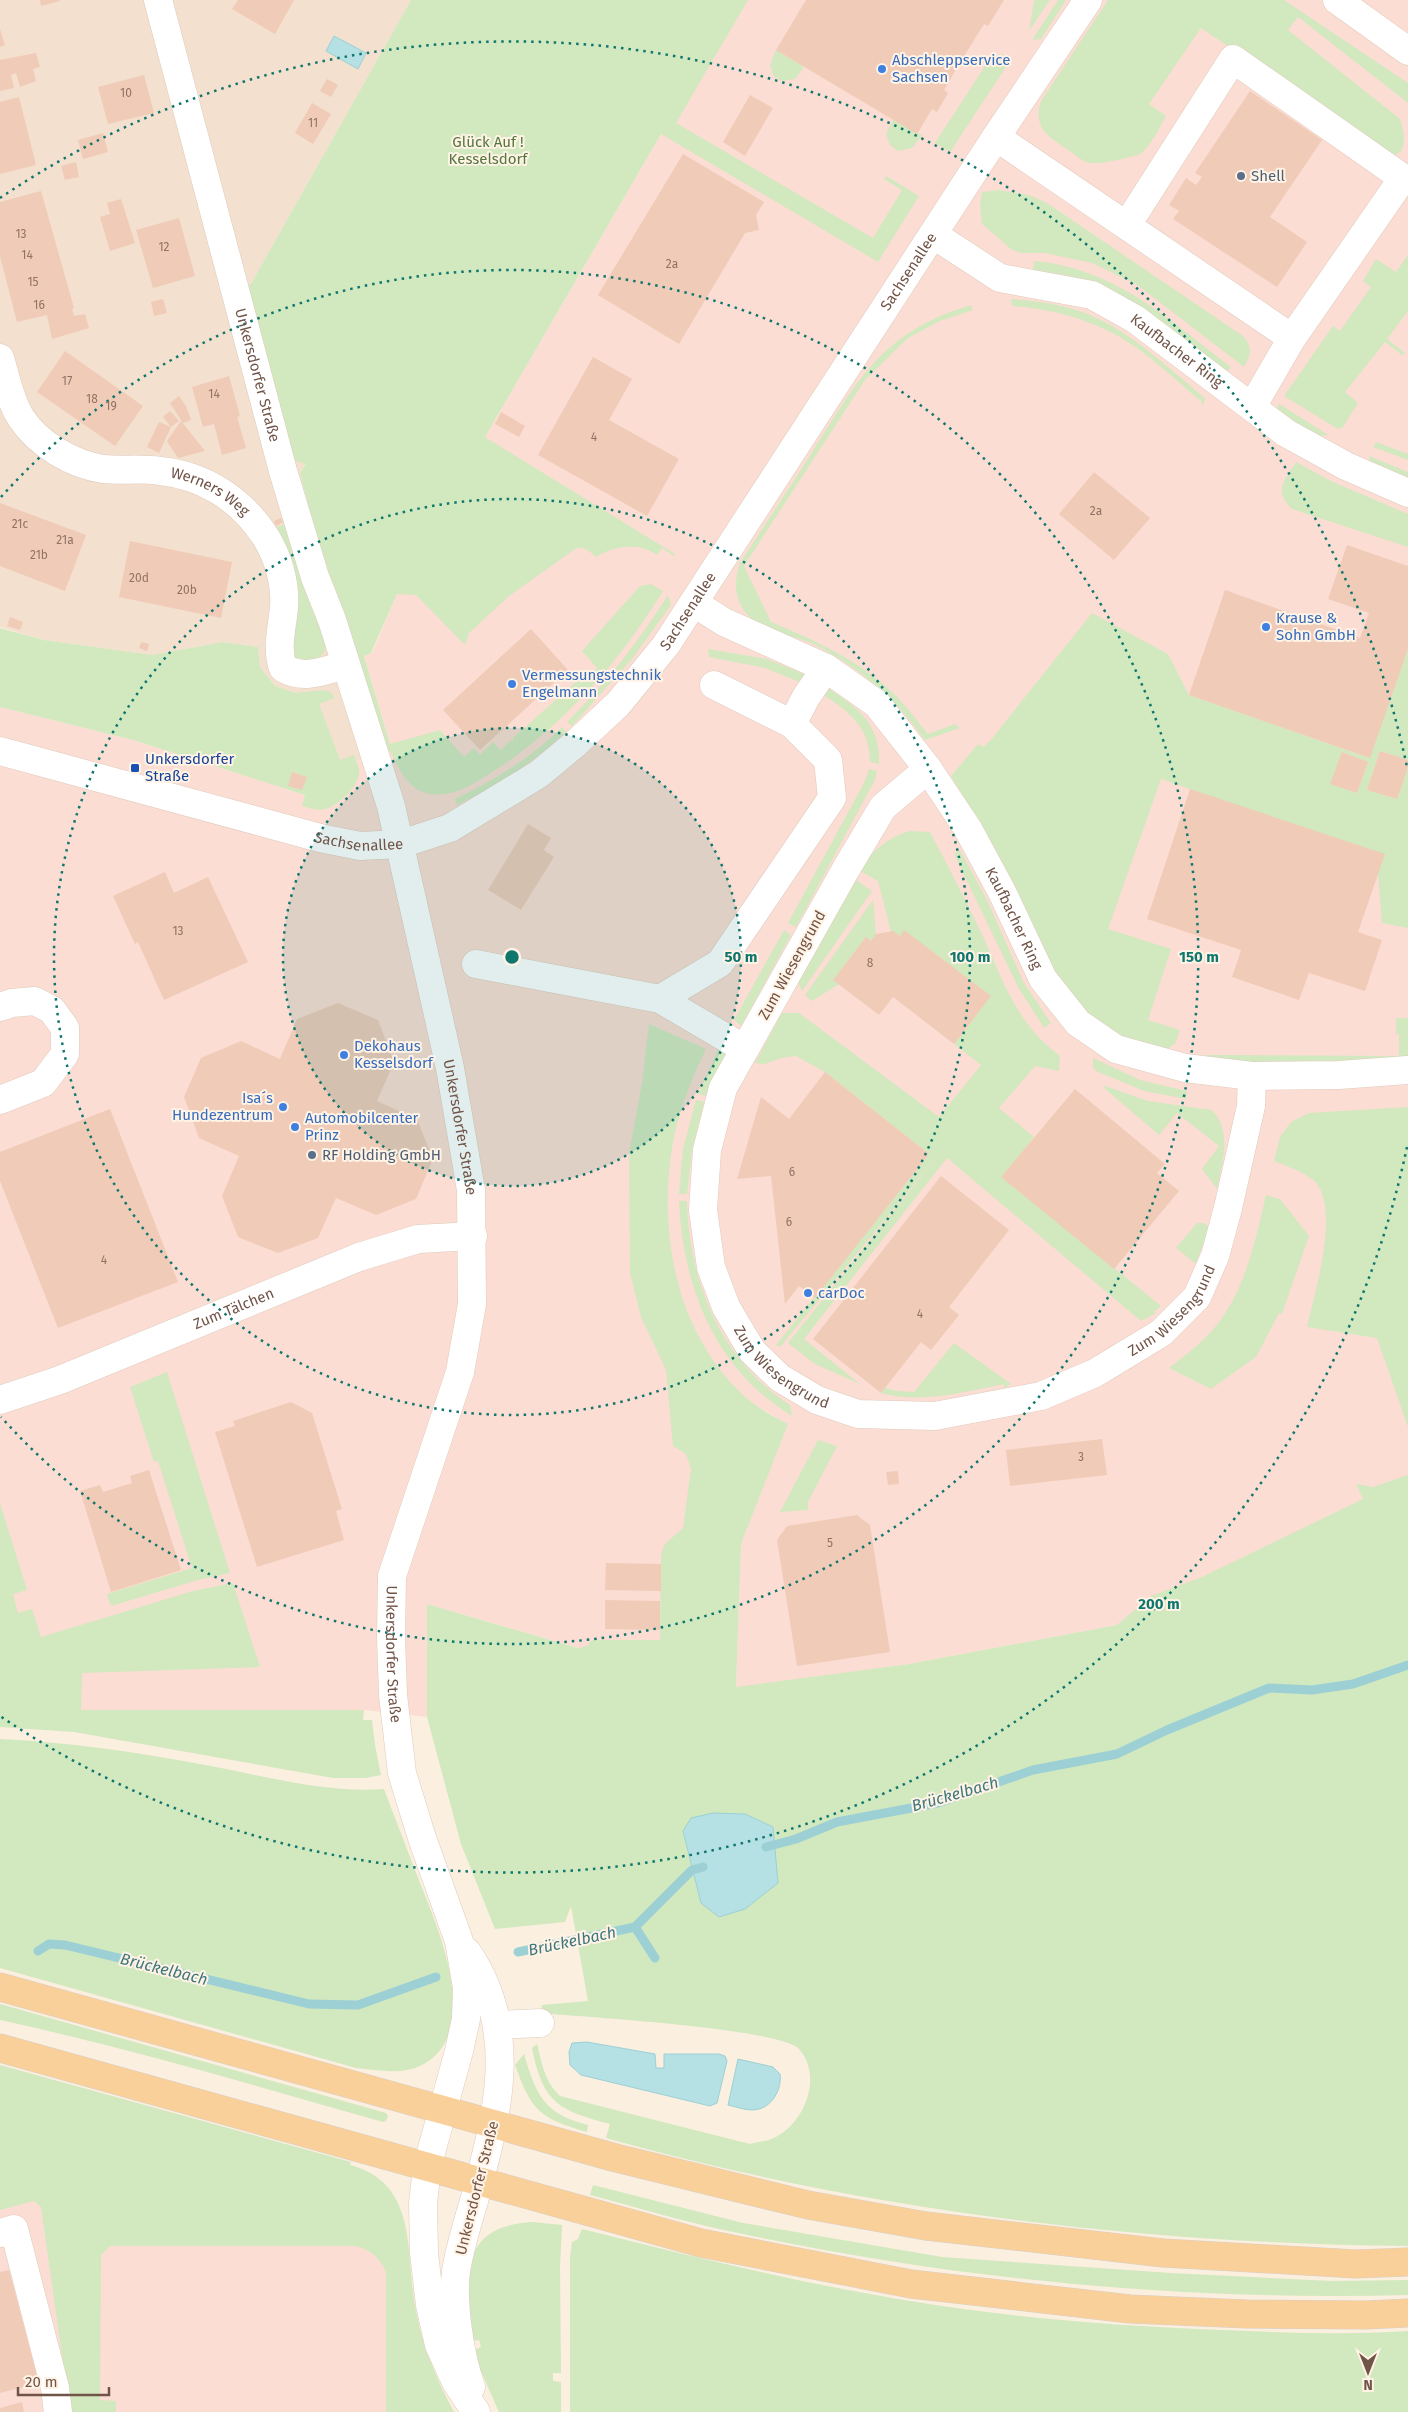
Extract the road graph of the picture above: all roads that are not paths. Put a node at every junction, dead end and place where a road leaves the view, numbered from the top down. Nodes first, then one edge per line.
1 (158, 0) edge
2 (1088, 0) edge
3 (1337, 0) edge
4 (1408, 51) edge
5 (996, 138) junction
6 (1127, 225) junction
7 (934, 235) junction
8 (1292, 338) junction
9 (0, 358) edge
10 (1252, 407) junction
11 (1408, 493) edge
12 (694, 603) junction
13 (345, 664) junction
14 (826, 668) junction
15 (714, 685) dead end
16 (792, 724) junction
17 (0, 751) edge
18 (928, 769) junction
19 (401, 844) junction
20 (476, 964) dead end
21 (660, 999) junction
22 (0, 1007) edge
23 (744, 1050) junction
24 (1408, 1070) edge
25 (1252, 1076) junction
26 (0, 1100) edge
27 (473, 1236) junction
28 (0, 1400) edge
29 (459, 1941) junction
30 (0, 1987) edge
31 (540, 2023) dead end
32 (499, 2025) junction
33 (0, 2048) edge
34 (443, 2110) junction
35 (494, 2124) junction
36 (427, 2167) junction
37 (479, 2182) junction
38 (0, 2233) edge
39 (1408, 2262) edge
40 (1408, 2313) edge
41 (58, 2412) edge
42 (476, 2412) edge
43 (480, 2412) edge

1 - 13 street, Unkersdorfer Straße
2 - 5 street, Sachsenallee
3 - 4 street
5 - 6 street
5 - 7 street, Sachsenallee
6 - 8 street
6 - 8 street
7 - 10 street, Kaufbacher Ring
7 - 12 street, Sachsenallee
8 - 10 street
9 - 13 street, Werners Weg
10 - 11 street, Kaufbacher Ring
12 - 14 street, Kaufbacher Ring
12 - 19 street, Sachsenallee
13 - 19 street, Unkersdorfer Straße
14 - 16 street
14 - 18 street, Kaufbacher Ring
15 - 16 street
16 - 21 street
17 - 19 street, Sachsenallee
18 - 23 street, Zum Wiesengrund
18 - 25 street, Kaufbacher Ring
19 - 27 street, Unkersdorfer Straße
20 - 21 street
21 - 23 street
22 - 26 street
23 - 25 street, Zum Wiesengrund
24 - 25 street, Kaufbacher Ring
27 - 28 street, Zum Tälchen
27 - 29 street, Unkersdorfer Straße
29 - 32 street, Unkersdorfer Straße
29 - 34 street, Unkersdorfer Straße
30 - 34 main road
31 - 32 street
32 - 35 street, Unkersdorfer Straße
33 - 36 main road
34 - 35 main road
34 - 36 street, Unkersdorfer Straße
35 - 37 street, Unkersdorfer Straße
35 - 39 main road
36 - 37 main road
36 - 42 street, Unkersdorfer Straße
37 - 40 main road
37 - 43 street, Unkersdorfer Straße
38 - 41 street

